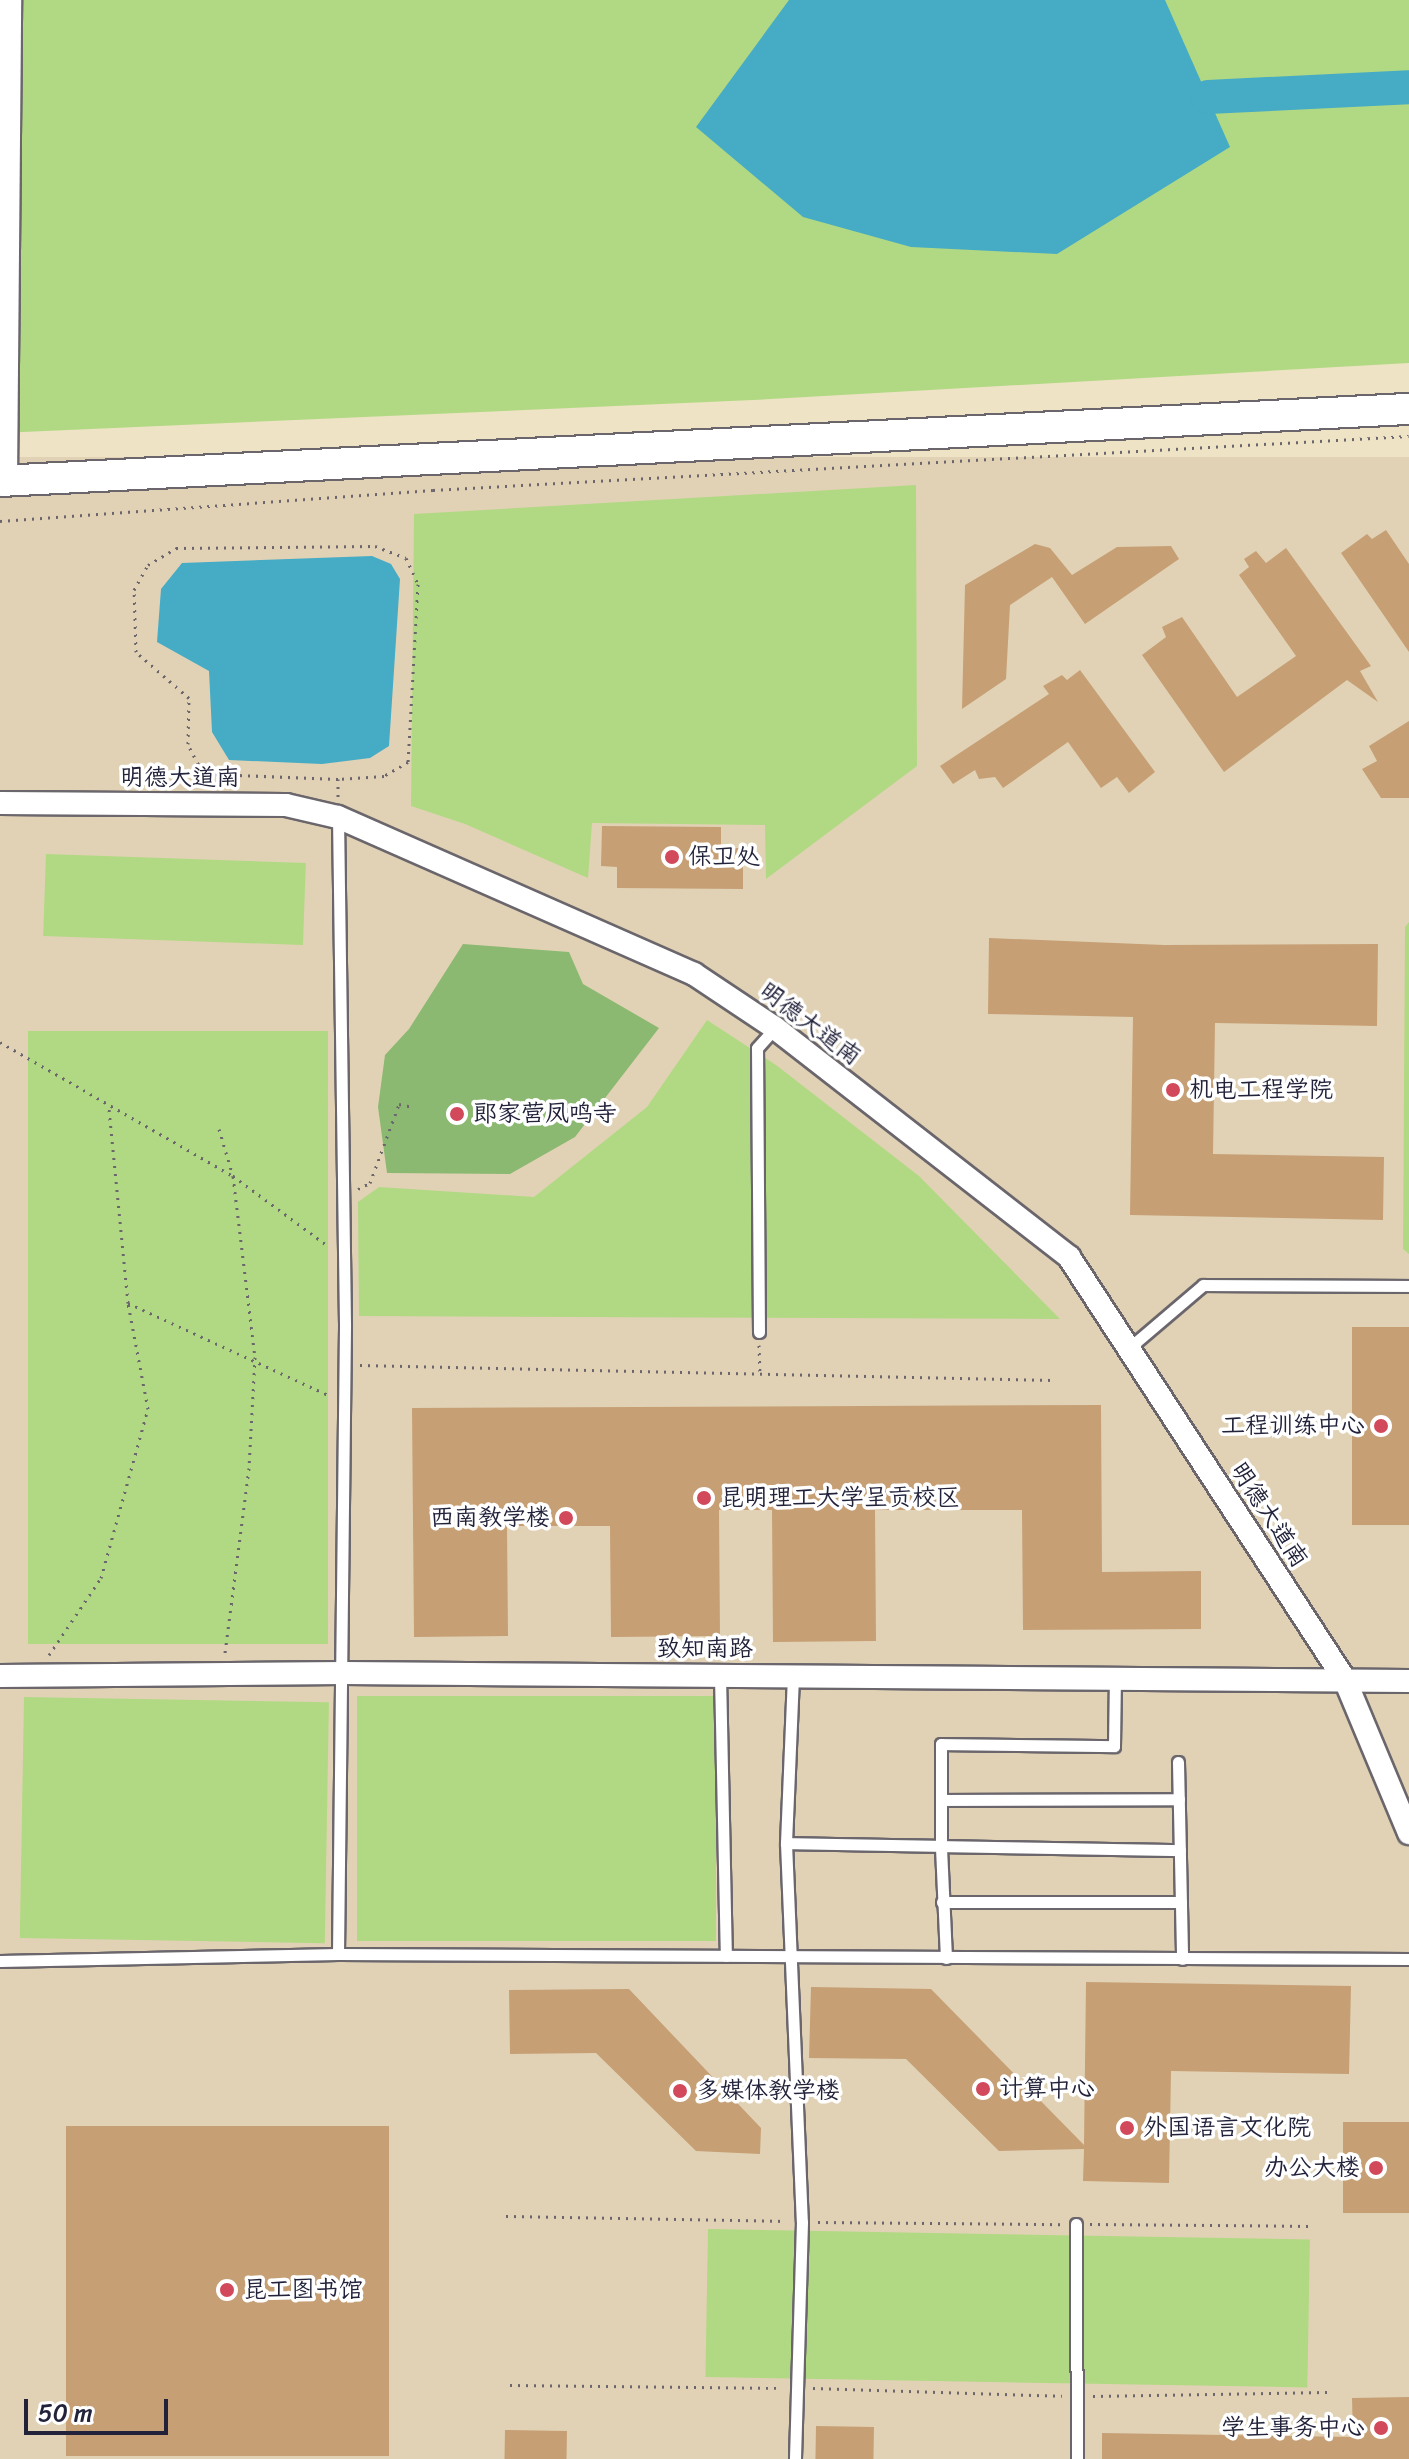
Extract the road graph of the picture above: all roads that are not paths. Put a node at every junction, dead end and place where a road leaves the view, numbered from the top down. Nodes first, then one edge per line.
1 (10, 0) edge
2 (1409, 409) edge
3 (3, 481) edge
4 (0, 803) edge
5 (338, 817) junction
6 (775, 1028) junction
7 (1409, 1286) edge
8 (759, 1332) road end
9 (1129, 1348) junction
10 (344, 1673) junction
11 (720, 1675) junction
12 (0, 1676) edge
13 (793, 1676) junction
14 (1115, 1678) junction
15 (1345, 1680) junction
16 (1409, 1681) edge
17 (1178, 1762) dead end
18 (1179, 1799) junction
19 (941, 1800) junction
20 (1409, 1833) edge
21 (786, 1843) junction
22 (941, 1846) junction
23 (1180, 1850) junction
24 (942, 1902) junction
25 (1181, 1902) junction
26 (338, 1954) junction
27 (726, 1956) junction
28 (795, 1958) junction
29 (946, 1958) junction
30 (1182, 1959) junction
31 (1409, 1959) edge
32 (0, 1961) edge
33 (1076, 2224) road end
34 (795, 2459) edge
35 (1077, 2459) edge

1 - 3 street
2 - 3 street
4 - 5 street, 明德大道南
5 - 6 street, 明德大道南
5 - 10 lane
6 - 8 lane
6 - 9 street, 明德大道南
7 - 9 lane
9 - 15 street, 明德大道南
10 - 11 street, 致知南路
10 - 12 street, 致知南路
10 - 26 lane
11 - 13 street, 致知南路
11 - 27 lane
13 - 14 street, 致知南路
13 - 21 lane
14 - 15 street, 致知南路
14 - 19 lane
15 - 16 street, 致知南路
15 - 20 street, 明德大道南
17 - 18 lane
18 - 19 lane
18 - 23 lane
19 - 22 lane
21 - 22 lane
21 - 28 lane
22 - 23 lane
22 - 24 lane
23 - 25 lane
24 - 25 lane
24 - 29 lane
25 - 30 lane
26 - 27 lane
26 - 32 lane
27 - 28 lane
28 - 29 lane
28 - 34 lane
29 - 30 lane
30 - 31 lane
33 - 35 lane

